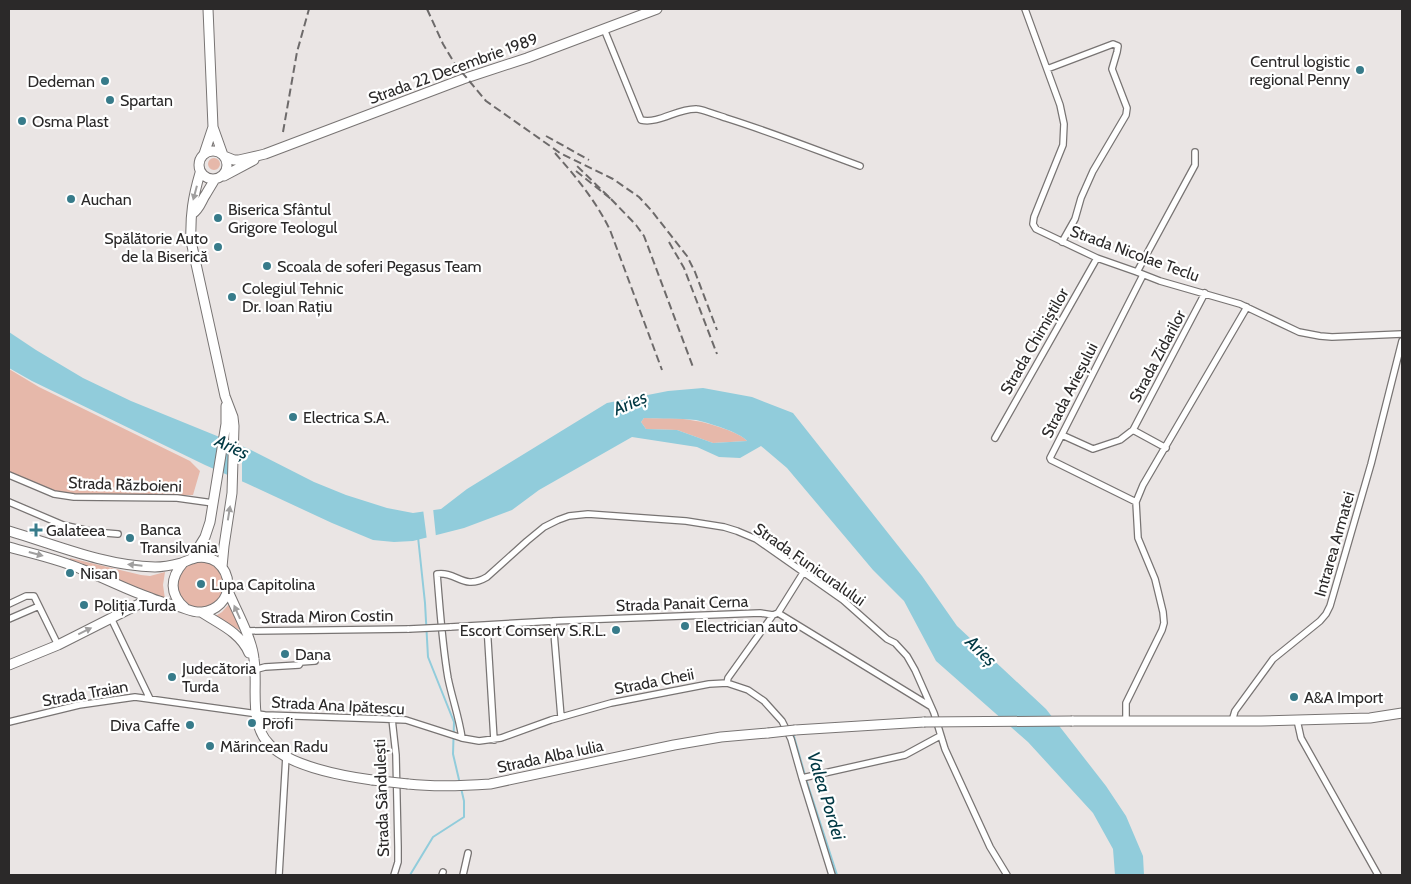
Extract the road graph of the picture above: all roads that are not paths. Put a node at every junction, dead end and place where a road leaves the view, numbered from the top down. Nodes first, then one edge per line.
1 (208, 9) edge
2 (658, 9) edge
3 (1025, 9) edge
4 (604, 29) junction
5 (1047, 69) junction
6 (213, 127) junction
7 (1195, 152) dead end
8 (204, 154) junction
9 (224, 155) junction
10 (259, 156) junction
11 (860, 166) dead end
12 (200, 173) junction
13 (217, 179) junction
14 (192, 214) junction
15 (1062, 242) junction
16 (1097, 258) junction
17 (1137, 272) junction
18 (1144, 275) junction
19 (1205, 294) junction
20 (1247, 307) junction
21 (1402, 334) edge
22 (1402, 341) edge
23 (230, 425) junction
24 (1133, 430) junction
25 (1062, 435) junction
26 (995, 438) dead end
27 (1166, 448) junction
28 (9, 475) edge
29 (9, 502) edge
30 (1136, 502) junction
31 (213, 503) junction
32 (9, 531) edge
33 (118, 534) dead end
34 (9, 547) edge
35 (188, 561) junction
36 (222, 567) junction
37 (803, 573) junction
38 (228, 591) junction
39 (151, 598) junction
40 (9, 604) edge
41 (39, 606) junction
42 (187, 609) junction
43 (201, 612) junction
44 (775, 614) junction
45 (111, 618) junction
46 (9, 619) edge
47 (553, 621) junction
48 (487, 626) junction
49 (409, 629) joint
50 (245, 631) junction
51 (58, 644) junction
52 (315, 661) dead end
53 (9, 664) edge
54 (254, 668) junction
55 (727, 683) junction
56 (150, 699) junction
57 (930, 706) junction
58 (1402, 713) edge
59 (256, 714) junction
60 (561, 717) junction
61 (392, 719) junction
62 (1297, 720) junction
63 (1232, 721) junction
64 (9, 722) edge
65 (1126, 722) junction
66 (448, 732) joint
67 (940, 736) junction
68 (460, 737) junction
69 (494, 740) junction
70 (286, 756) junction
71 (802, 778) junction
72 (468, 853) dead end
73 (279, 875) edge
74 (394, 875) edge
75 (464, 875) edge
76 (832, 875) edge
77 (1007, 875) edge
78 (1378, 875) edge

1 - 6 main road
2 - 4 main road, Strada 22 Decembrie 1989
3 - 5 street, Strada Nicolae Teclu
4 - 10 main road, Strada 22 Decembrie 1989
4 - 11 street
5 - 15 street, Strada Nicolae Teclu
5 - 15 street
6 - 8 main road
6 - 9 main road
7 - 17 street
8 - 9 main road
8 - 12 main road
9 - 10 main road, Strada 22 Decembrie 1989
9 - 13 main road
10 - 13 main road, Strada 22 Decembrie 1989
12 - 13 main road
12 -> 14 main road
13 - 14 main road
14 - 23 main road
15 - 16 street, Strada Nicolae Teclu
16 - 17 street, Strada Nicolae Teclu
16 - 26 street, Strada Chimiștilor
17 - 18 street, Strada Nicolae Teclu
18 - 19 street, Strada Nicolae Teclu
18 - 25 street, Strada Arieșului
19 - 20 street, Strada Nicolae Teclu
19 - 24 street, Strada Zidarilor
20 - 21 street, Strada Nicolae Teclu
20 - 27 street
22 - 63 street, Intrarea Armatei
23 - 31 main road
36 -> 23 main road
24 - 25 street
24 - 27 street
25 - 30 street, Strada Arieșului
27 - 30 street
28 - 31 street, Strada Războieni
29 - 33 street
30 - 65 street
31 - 35 main road
35 -> 32 main road
34 -> 39 main road
35 - 36 main road
35 - 42 main road
36 - 38 main road
37 - 44 street
37 - 57 street, Strada Funicuralului
37 - 68 street, Strada Funicuralului
38 - 43 main road
50 -> 38 main road, Strada Alba Iulia
39 - 42 main road
39 - 45 main road
40 - 41 street
41 - 46 street
41 - 51 street
42 - 43 main road
43 - 54 main road
44 - 47 street, Strada Panait Cerna
44 - 55 street
44 - 57 street, Strada Panait Cerna
51 -> 45 main road
45 - 56 street
47 - 48 street, Strada Panait Cerna
47 - 60 street
48 - 49 street, Strada Panait Cerna, bridge
48 - 69 street
49 - 50 street, Strada Miron Costin
50 - 54 main road, Strada Alba Iulia
51 - 53 main road
52 - 54 street
54 - 59 main road, Strada Alba Iulia
55 - 60 street, Strada Cheii
55 - 71 street, Strada Cheii
56 - 59 street, Strada Traian
56 - 64 street, Strada Traian
57 - 67 street, Strada Funicuralului
58 - 62 main road, Strada Alba Iulia
59 - 61 street, Strada Ana Ipătescu
59 - 70 main road, Strada Alba Iulia
60 - 69 street, Strada Cheii
61 - 66 street, Strada Ana Ipătescu
61 - 74 street, Strada Sândulești
62 - 63 main road, Strada Alba Iulia
62 - 78 street
63 - 65 main road, Strada Alba Iulia
65 - 70 main road, Strada Alba Iulia, bridge
66 - 68 street, Strada Cheii
67 - 71 street
67 - 77 street, Strada Funicuralului
68 - 69 street, Strada Cheii
70 - 73 street
71 - 76 street, Strada Cheii
72 - 75 street

